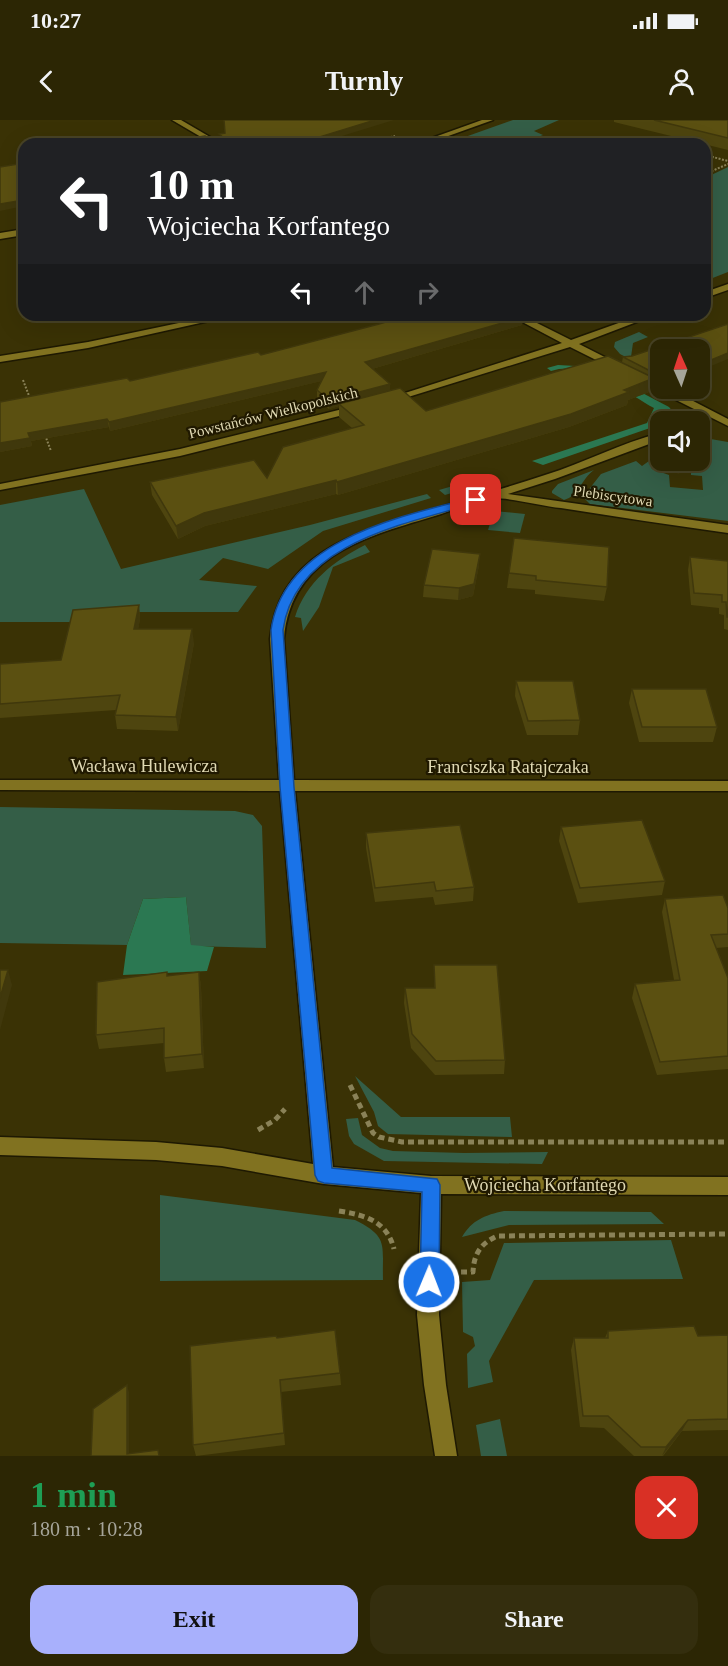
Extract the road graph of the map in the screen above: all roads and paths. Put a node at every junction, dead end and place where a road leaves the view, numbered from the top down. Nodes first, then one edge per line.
1 (176, 120) edge
2 (489, 120) edge
3 (208, 138) edge
4 (436, 138) edge
5 (711, 157) edge
6 (728, 163) edge
7 (711, 171) edge
8 (18, 233) edge
9 (0, 236) edge
10 (728, 286) edge
11 (711, 293) edge
12 (202, 321) edge
13 (525, 321) edge
14 (634, 321) edge
15 (572, 344) junction
16 (0, 360) edge
17 (23, 380) dead end
18 (32, 402) edge
19 (700, 411) edge
20 (710, 416) edge
21 (728, 423) edge
22 (45, 435) edge
23 (650, 440) edge
24 (54, 457) dead end
25 (0, 487) edge
26 (495, 495) junction
27 (728, 529) edge
28 (0, 785) edge
29 (728, 786) edge
30 (287, 787) junction
31 (349, 1084) dead end
32 (287, 1102) dead end
33 (254, 1131) dead end
34 (728, 1142) edge
35 (0, 1146) edge
36 (324, 1175) junction
37 (431, 1185) junction
38 (728, 1186) edge
39 (446, 1456) edge

1 - 3 street
2 - 4 street
5 - 6 path
6 - 7 path
8 - 9 street
10 - 11 street
12 - 16 street
13 - 15 street
14 - 15 street, Powstańców Wielkopolskich
15 - 19 street
15 - 25 street, Powstańców Wielkopolskich
17 - 18 path
20 - 21 street
22 - 24 path
23 - 26 street, Plebiscytowa
26 - 27 street, Plebiscytowa
26 - 30 street, Plebiscytowa
28 - 30 street, Wacława Hulewicza
29 - 30 street, Franciszka Ratajczaka
30 - 36 street
31 - 34 path
32 - 33 path
35 - 36 street, Wojciecha Korfantego
36 - 37 street, Wojciecha Korfantego
37 - 38 street, Wojciecha Korfantego
37 - 39 street

